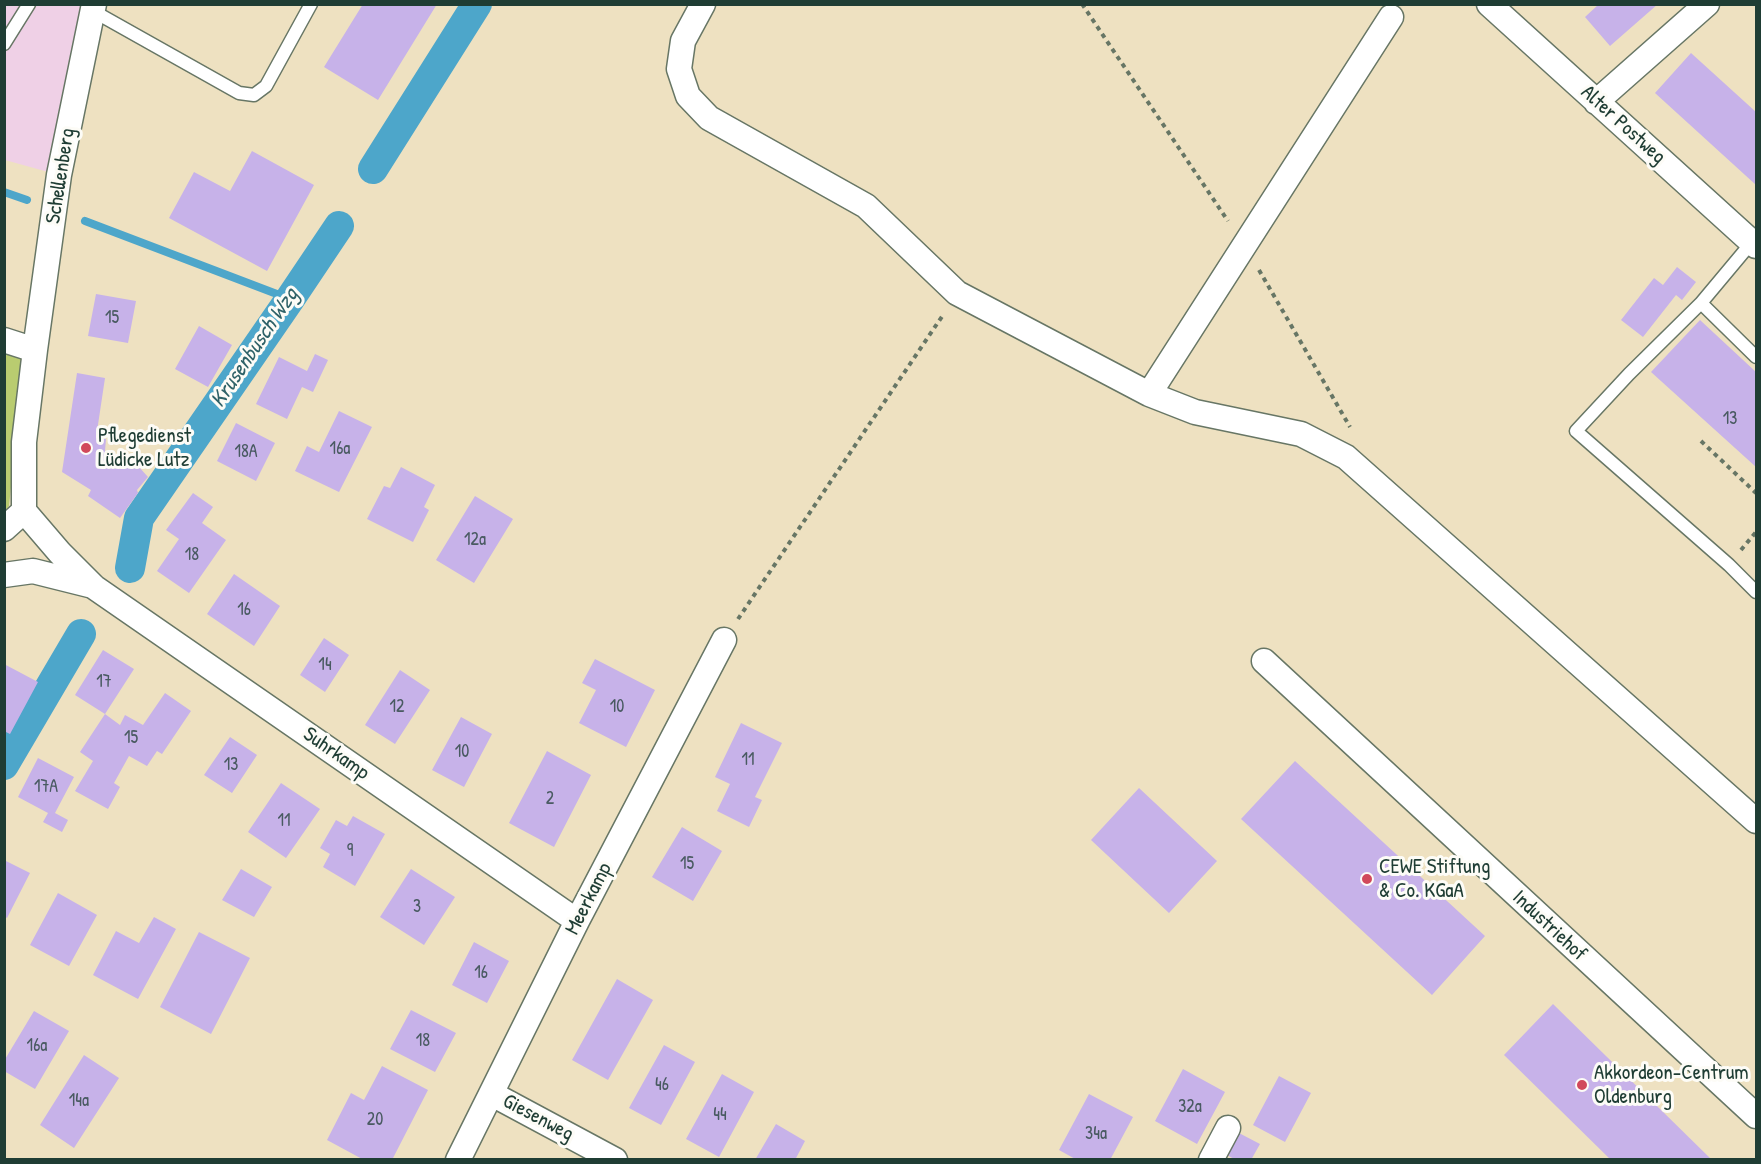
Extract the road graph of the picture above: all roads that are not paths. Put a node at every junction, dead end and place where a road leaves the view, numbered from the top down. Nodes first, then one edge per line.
1 (29, 4) edge
2 (311, 4) edge
3 (703, 4) edge
4 (1489, 4) edge
5 (1707, 4) edge
6 (93, 8) edge
7 (1391, 17) dead end
8 (4, 44) edge
9 (1596, 102) junction
10 (1755, 245) edge
11 (1701, 303) junction
12 (4, 340) edge
13 (35, 350) junction
14 (1756, 357) edge
15 (1149, 394) junction
16 (24, 511) junction
17 (4, 529) edge
18 (4, 575) edge
19 (94, 587) junction
20 (1756, 592) edge
21 (724, 640) road end
22 (1264, 661) dead end
23 (1756, 821) edge
24 (577, 921) junction
25 (492, 1094) junction
26 (1756, 1116) edge
27 (1228, 1128) dead end
28 (458, 1160) edge
29 (615, 1160) edge
30 (1211, 1160) edge

1 - 8 lane
2 - 6 lane
3 - 15 street
4 - 9 street, Alter Postweg
5 - 9 street
6 - 13 street, Schellenberg
7 - 15 street
9 - 10 street, Alter Postweg
10 - 11 lane
11 - 14 lane
11 - 20 lane
12 - 13 street
13 - 16 street, Schellenberg
15 - 23 street
16 - 17 street
16 - 19 street, Suhrkamp
18 - 19 street, Suhrkamp
19 - 24 street, Suhrkamp
21 - 24 street, Meerkamp
22 - 26 street, Industriehof
24 - 25 street, Meerkamp
25 - 28 street, Meerkamp
25 - 29 street, Giesenweg
27 - 30 street

